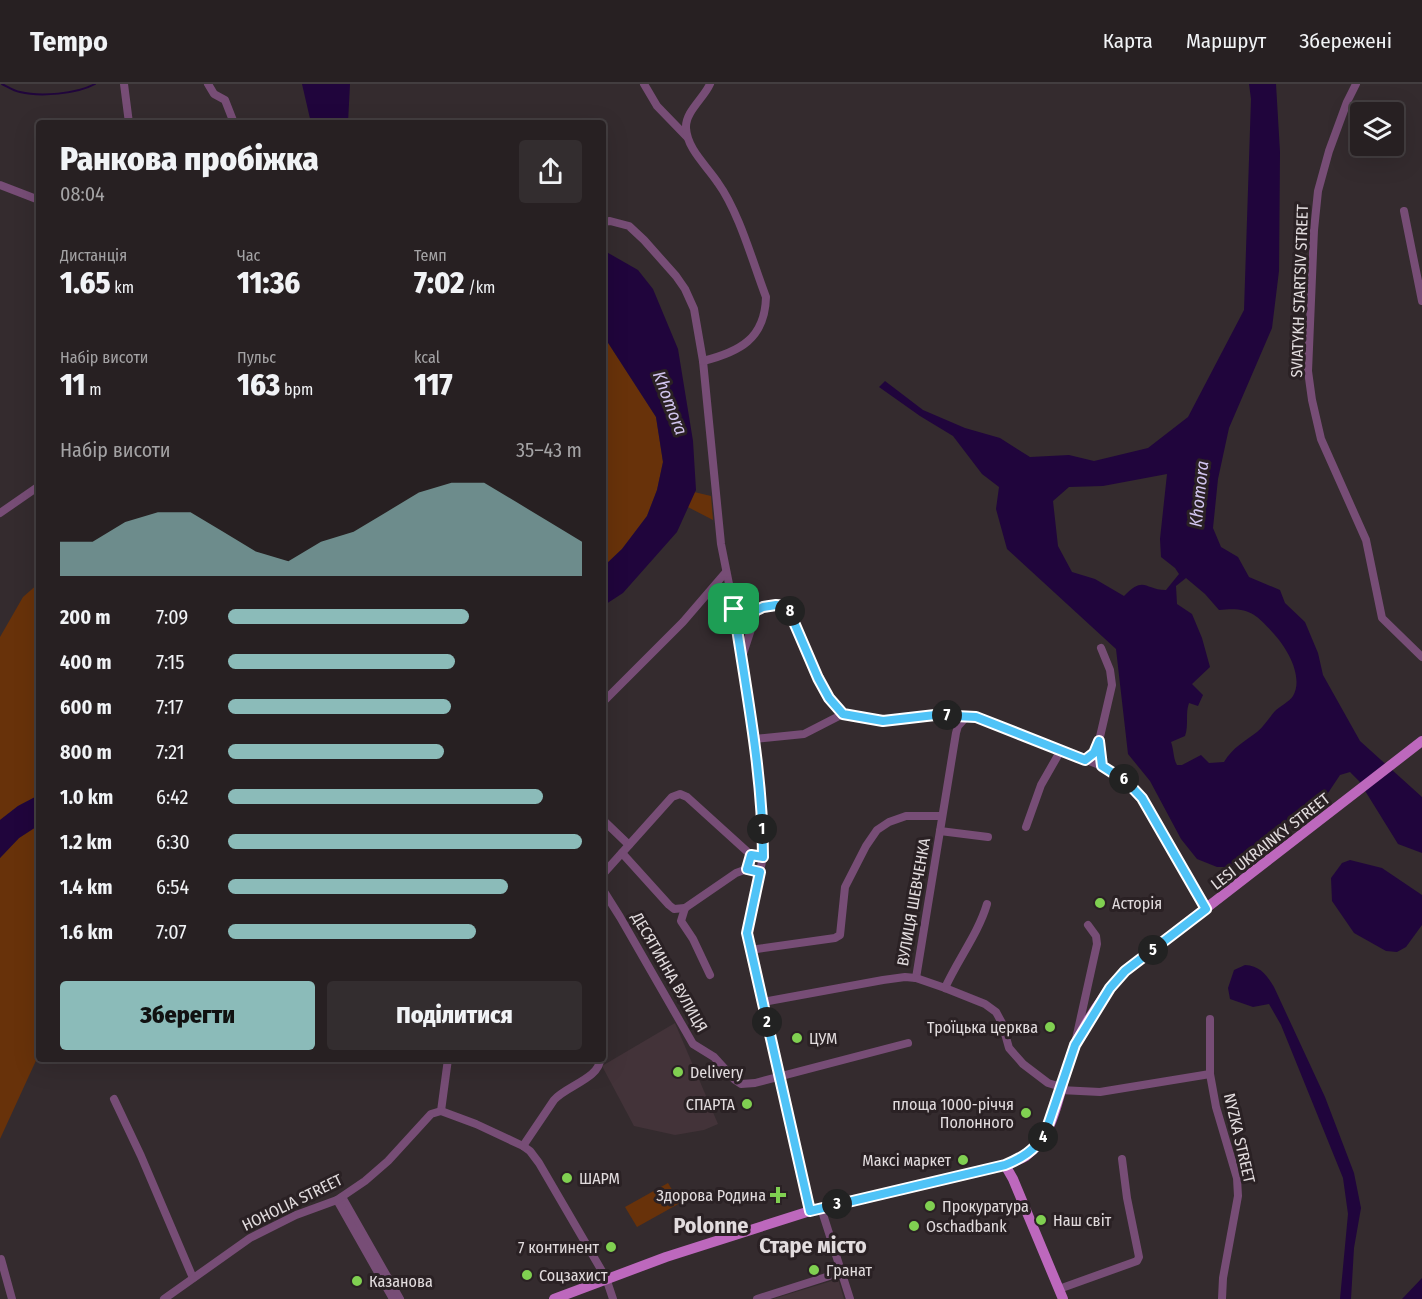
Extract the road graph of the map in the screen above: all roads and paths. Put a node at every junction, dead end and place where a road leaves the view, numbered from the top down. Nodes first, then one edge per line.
1 (124, 84) edge
2 (208, 84) edge
3 (644, 84) edge
4 (710, 84) edge
5 (1356, 84) edge
6 (689, 115) junction
7 (129, 120) edge
8 (233, 120) edge
9 (672, 121) junction
10 (689, 138) junction
11 (0, 185) edge
12 (36, 199) edge
13 (1404, 211) dead end
14 (606, 222) edge
15 (1422, 301) edge
16 (703, 361) junction
17 (36, 488) edge
18 (0, 513) edge
19 (726, 572) junction
20 (708, 593) junction
21 (732, 598) junction
22 (734, 609) junction
23 (755, 611) junction
24 (1101, 648) dead end
25 (1422, 657) edge
26 (741, 660) junction
27 (606, 699) edge
28 (843, 714) junction
29 (952, 715) junction
30 (967, 716) junction
31 (957, 730) junction
32 (754, 739) junction
33 (1099, 741) junction
34 (1422, 741) edge
35 (1060, 750) junction
36 (1085, 760) junction
37 (1102, 766) junction
38 (942, 816) junction
39 (606, 823) edge
40 (1026, 827) dead end
41 (940, 831) junction
42 (988, 837) dead end
43 (629, 845) junction
44 (622, 853) junction
45 (751, 855) junction
46 (763, 857) junction
47 (747, 869) junction
48 (606, 871) edge
49 (760, 872) junction
50 (606, 895) edge
51 (987, 904) dead end
52 (669, 905) junction
53 (686, 908) junction
54 (1206, 909) junction
55 (681, 921) junction
56 (1088, 925) dead end
57 (750, 950) junction
58 (710, 975) dead end
59 (916, 978) junction
60 (945, 988) junction
61 (763, 1002) junction
62 (1210, 1019) dead end
63 (908, 1043) dead end
64 (1075, 1045) junction
65 (448, 1062) edge
66 (600, 1062) edge
67 (1210, 1074) junction
68 (779, 1077) junction
69 (1060, 1089) junction
70 (114, 1099) dead end
71 (441, 1111) junction
72 (523, 1146) junction
73 (1122, 1160) dead end
74 (1005, 1165) junction
75 (340, 1198) junction
76 (821, 1208) junction
77 (810, 1211) junction
78 (1, 1259) edge
79 (842, 1272) junction
80 (193, 1278) junction
81 (606, 1278) junction
82 (1061, 1294) edge
83 (12, 1299) edge
84 (164, 1299) edge
85 (393, 1299) edge
86 (400, 1299) edge
87 (554, 1299) edge
88 (613, 1299) edge
89 (758, 1299) edge
90 (850, 1299) edge
91 (1222, 1299) edge

1 - 7 street
2 - 8 street
3 - 9 street
4 - 6 street
5 - 25 street, SVIATYKH STARTSIV STREET
6 - 9 street
6 - 10 street
9 - 10 street
10 - 16 street
11 - 12 street
13 - 15 street
14 - 16 street
16 - 19 street
17 - 18 street
19 - 20 street
19 - 21 street
20 - 21 street
20 - 27 street
21 - 22 street
22 - 23 street
22 - 26 street
23 - 26 street
23 - 28 street
24 - 33 street
26 - 32 street
28 - 29 street
28 - 32 street
29 - 30 street
29 - 31 street
30 - 31 street, ВУЛИЦЯ ШЕВЧЕНКА
30 - 35 street
31 - 38 street, ВУЛИЦЯ ШЕВЧЕНКА
32 - 46 street
33 - 36 street
33 - 37 street
34 - 54 main road, LESI UKRAINKY STREET
35 - 36 street
35 - 40 street
36 - 37 street
37 - 54 street
38 - 41 street, ВУЛИЦЯ ШЕВЧЕНКА
38 - 57 street
39 - 43 street
41 - 42 street, ВУЛИЦЯ ШЕВЧЕНКА
41 - 59 street, ВУЛИЦЯ ШЕВЧЕНКА
43 - 44 street
43 - 45 street
44 - 48 street
44 - 52 street, ДЕСЯТИННА ВУЛИЦЯ
45 - 46 street
45 - 47 street
46 - 49 street
47 - 49 street
47 - 53 street
49 - 57 street
50 - 68 street, ДЕСЯТИННА ВУЛИЦЯ
51 - 60 street
52 - 53 street, ДЕСЯТИННА ВУЛИЦЯ
52 - 55 street, ДЕСЯТИННА ВУЛИЦЯ
53 - 55 street
54 - 64 main road, LESI UKRAINKY STREET
55 - 58 street, ДЕСЯТИННА ВУЛИЦЯ
56 - 64 street
57 - 61 street
59 - 60 street, ВУЛИЦЯ ШЕВЧЕНКА
59 - 61 street, ВУЛИЦЯ ШЕВЧЕНКА
60 - 69 street, ВУЛИЦЯ ШЕВЧЕНКА
61 - 68 street
62 - 67 street, NYZKA STREET
63 - 68 street
64 - 69 main road, LESI UKRAINKY STREET
65 - 71 street
66 - 72 street
67 - 69 street
67 - 91 street, NYZKA STREET
68 - 77 street
69 - 74 main road, LESI UKRAINKY STREET
70 - 80 street
71 - 72 street
71 - 75 street, HOHOLIA STREET
72 - 81 street
73 - 82 street
74 - 76 main road, LESI UKRAINKY STREET
74 - 82 main road
75 - 80 street, HOHOLIA STREET
75 - 85 street
75 - 86 street
76 - 77 main road, LESI UKRAINKY STREET
76 - 79 street
77 - 81 main road, LESI UKRAINKY STREET
78 - 83 street
79 - 89 street
79 - 90 street
80 - 84 street, HOHOLIA STREET
81 - 87 main road, LESI UKRAINKY STREET
81 - 88 street

